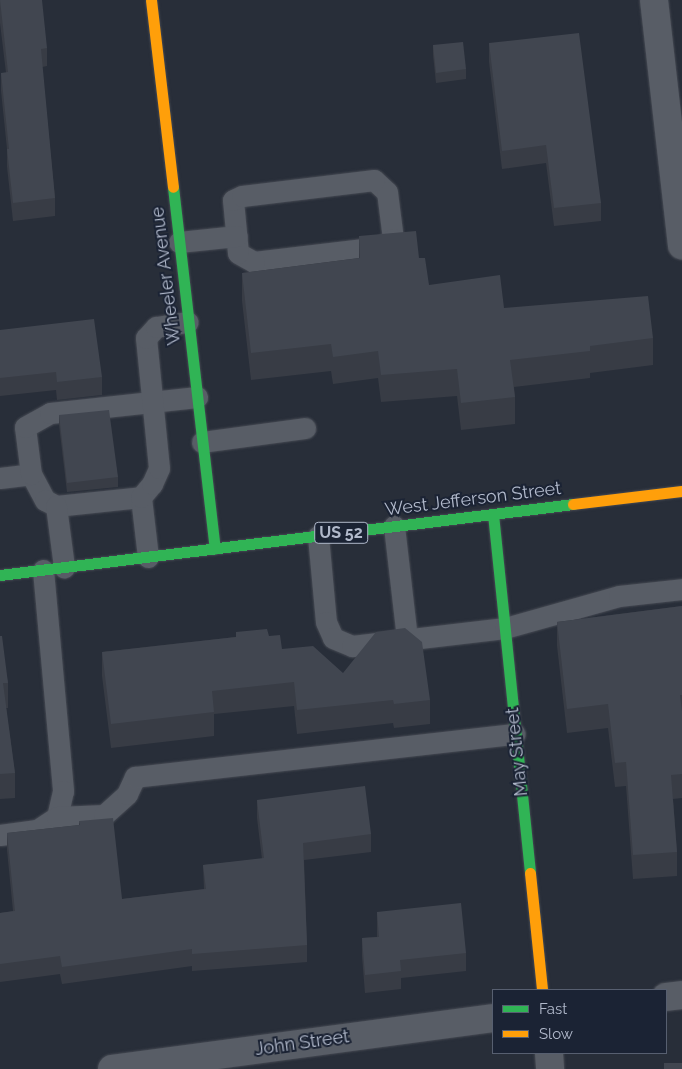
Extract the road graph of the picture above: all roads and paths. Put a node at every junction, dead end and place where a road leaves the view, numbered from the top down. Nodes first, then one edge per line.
1 (151, 0) edge
2 (654, 0) edge
3 (237, 236) junction
4 (682, 237) edge
5 (179, 242) junction
6 (188, 322) junction
7 (197, 397) junction
8 (152, 402) junction
9 (304, 428) dead end
10 (202, 442) junction
11 (30, 474) junction
12 (0, 478) edge
13 (682, 491) edge
14 (141, 497) junction
15 (56, 506) junction
16 (493, 514) junction
17 (394, 526) junction
18 (318, 536) junction
19 (215, 549) junction
20 (148, 557) junction
21 (64, 567) junction
22 (43, 570) junction
23 (0, 575) edge
24 (682, 589) edge
25 (505, 628) junction
26 (407, 639) junction
27 (515, 734) junction
28 (58, 817) junction
29 (0, 835) edge
30 (542, 989) edge
31 (682, 995) edge
32 (667, 997) edge
33 (492, 1018) edge
34 (548, 1054) edge
35 (112, 1069) edge
36 (550, 1069) edge

1 - 5 street, Wheeler Avenue
2 - 4 street
3 - 3 lane
3 - 5 lane
5 - 6 street, Wheeler Avenue
6 - 7 street, Wheeler Avenue
6 - 8 lane
7 - 8 lane
7 - 10 street, Wheeler Avenue
8 - 11 lane
8 - 14 lane
9 - 10 lane
10 - 19 street, Wheeler Avenue
11 - 12 lane
11 - 15 lane
13 - 16 street, West Jefferson Street / US 52
14 - 15 lane
14 - 20 lane
15 - 21 lane
16 - 17 street, West Jefferson Street / US 52
16 - 25 street, May Street
17 - 18 street, West Jefferson Street / US 52
17 - 26 lane
18 - 19 street, West Jefferson Street / US 52
18 - 26 lane
19 - 20 street, West Jefferson Street / US 52
20 - 21 street, West Jefferson Street / US 52
21 - 22 street, West Jefferson Street / US 52
22 - 23 street, West Jefferson Street / US 52
22 - 28 lane
24 - 25 lane
25 - 26 lane
25 - 27 street, May Street
27 - 28 lane
27 - 30 street, May Street
28 - 29 lane
31 - 32 street
33 - 35 street, John Street
34 - 36 street

